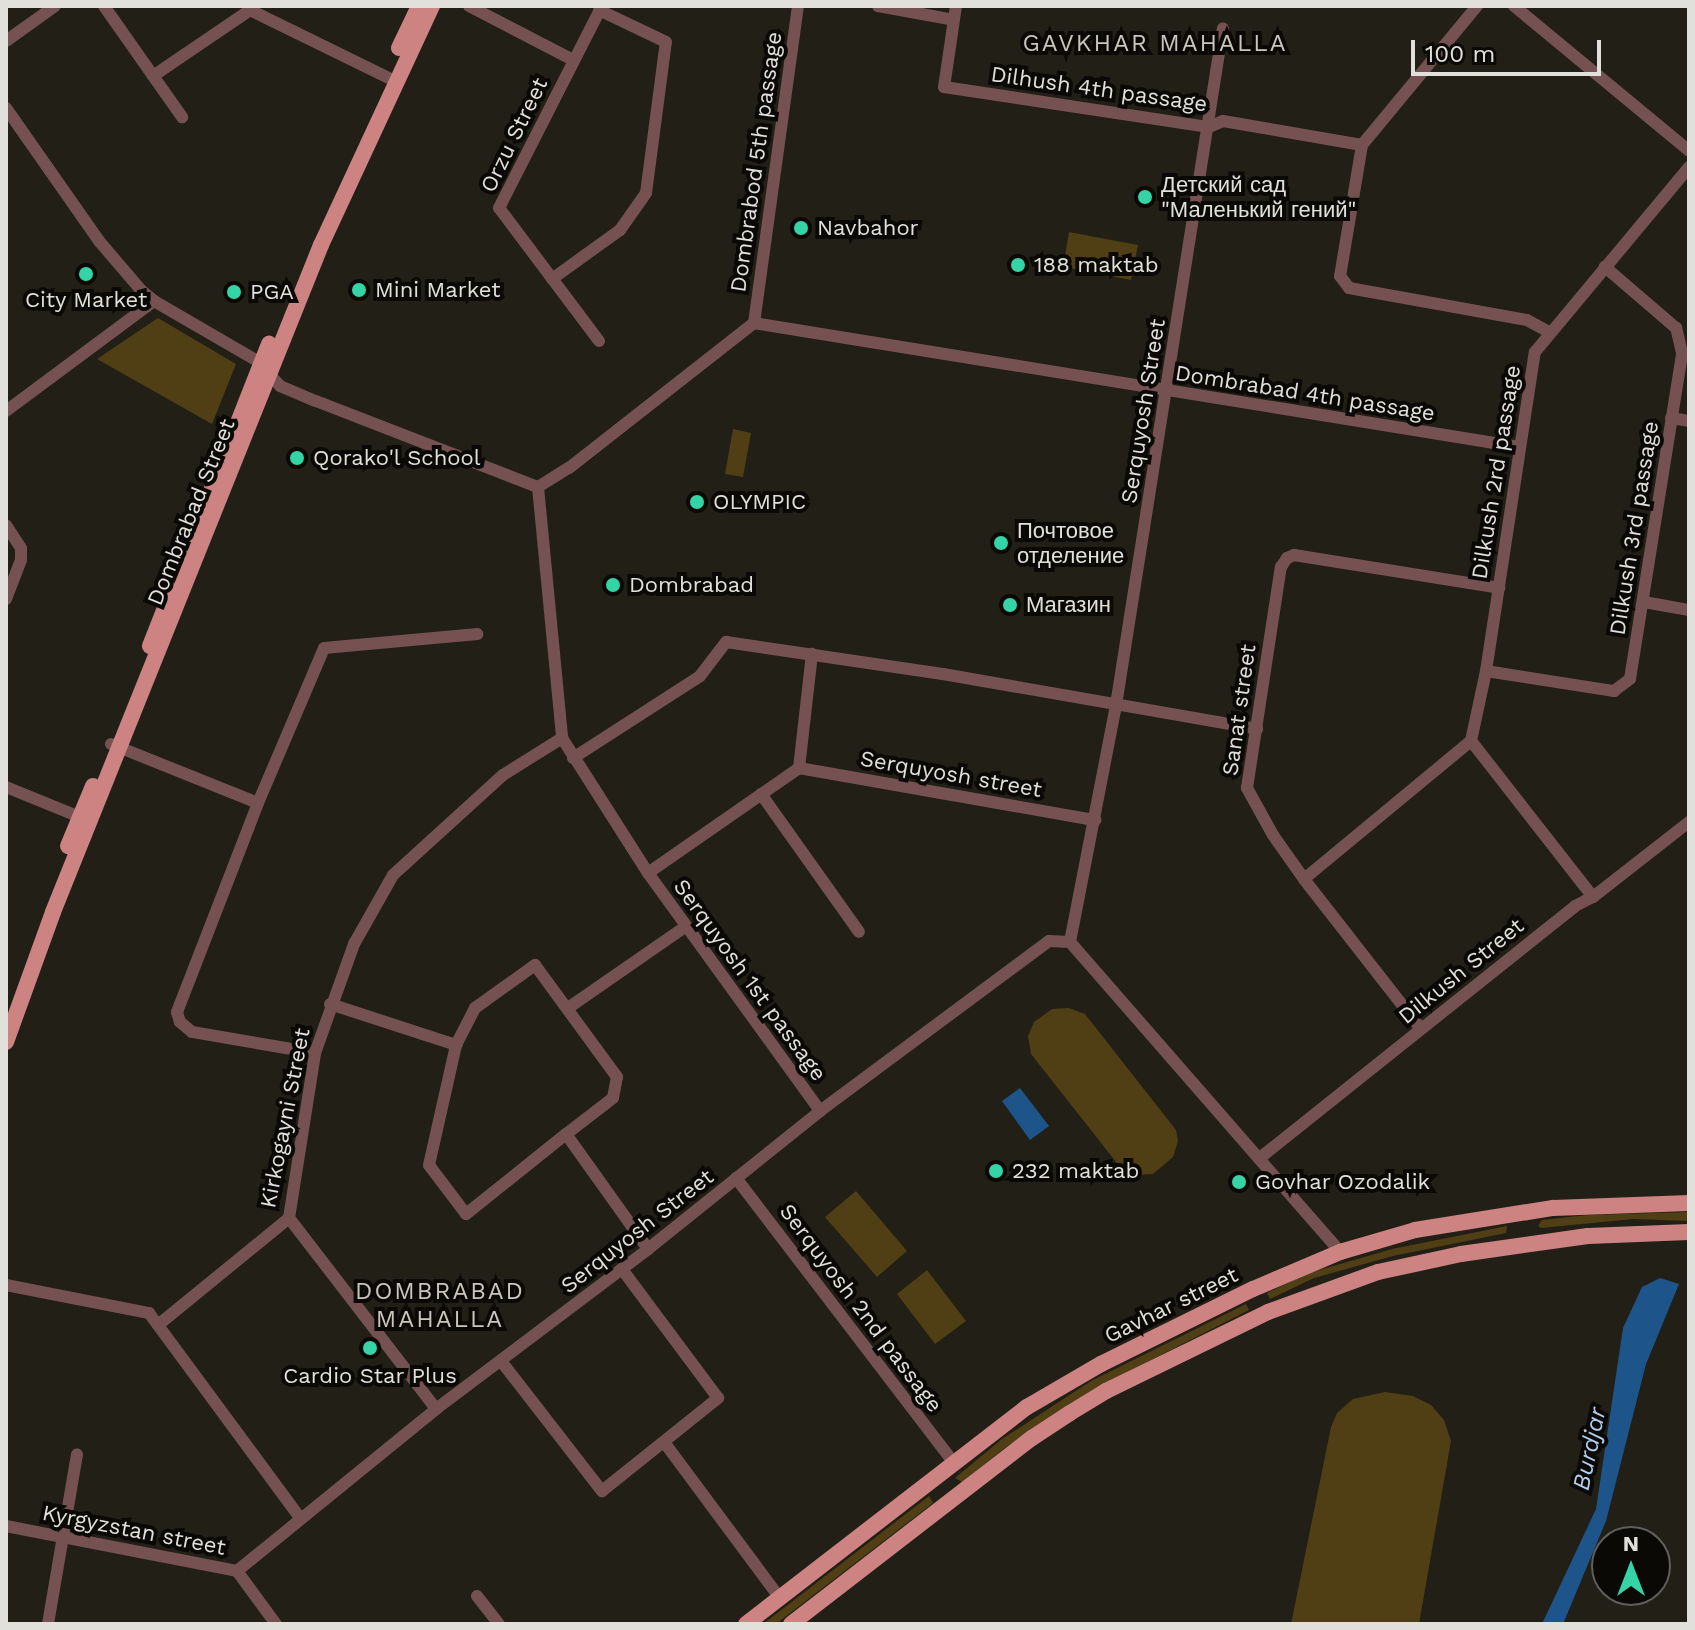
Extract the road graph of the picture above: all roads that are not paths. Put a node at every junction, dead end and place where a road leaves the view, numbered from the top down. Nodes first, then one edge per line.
1 (55, 6) edge
2 (104, 6) edge
3 (419, 6) edge
4 (432, 6) edge
5 (469, 6) edge
6 (798, 6) edge
7 (878, 6) edge
8 (956, 6) edge
9 (1477, 6) edge
10 (1514, 6) edge
11 (251, 8) edge
12 (600, 8) edge
13 (954, 20) junction
14 (1223, 28) dead end
15 (6, 41) edge
16 (573, 60) junction
17 (153, 76) junction
18 (390, 79) junction
19 (6, 108) edge
20 (182, 117) dead end
21 (1209, 127) junction
22 (1362, 145) junction
23 (1689, 151) edge
24 (1689, 167) edge
25 (1605, 267) junction
26 (552, 279) junction
27 (154, 301) junction
28 (754, 323) junction
29 (1549, 332) junction
30 (599, 341) dead end
31 (268, 373) junction
32 (1166, 391) junction
33 (6, 411) edge
34 (1671, 418) junction
35 (1689, 421) edge
36 (1519, 447) junction
37 (538, 487) junction
38 (6, 525) edge
39 (1499, 588) junction
40 (6, 599) edge
41 (1644, 602) junction
42 (1689, 610) edge
43 (477, 634) dead end
44 (812, 654) junction
45 (1486, 671) junction
46 (1116, 705) junction
47 (1257, 729) junction
48 (562, 738) junction
49 (1471, 741) junction
50 (116, 746) junction
51 (573, 758) junction
52 (799, 768) junction
53 (6, 787) edge
54 (761, 794) junction
55 (258, 803) junction
56 (85, 819) junction
57 (1095, 820) junction
58 (1689, 822) edge
59 (648, 873) junction
60 (1304, 879) junction
61 (1593, 897) junction
62 (685, 927) junction
63 (859, 932) dead end
64 (1070, 942) junction
65 (330, 1004) junction
66 (6, 1008) edge
67 (568, 1008) junction
68 (1421, 1029) junction
69 (6, 1042) edge
70 (456, 1045) junction
71 (315, 1053) junction
72 (820, 1111) junction
73 (566, 1134) junction
74 (1261, 1157) junction
75 (736, 1178) junction
76 (1689, 1203) edge
77 (1520, 1212) junction
78 (289, 1218) junction
79 (1689, 1232) edge
80 (1523, 1243) junction
81 (648, 1249) junction
82 (1340, 1252) junction
83 (622, 1269) junction
84 (6, 1285) edge
85 (1253, 1289) junction
86 (1268, 1312) junction
87 (158, 1325) junction
88 (501, 1361) junction
89 (436, 1409) junction
90 (664, 1442) junction
91 (77, 1454) dead end
92 (954, 1463) junction
93 (930, 1481) junction
94 (947, 1503) junction
95 (300, 1518) junction
96 (6, 1526) edge
97 (64, 1536) junction
98 (237, 1571) junction
99 (477, 1596) dead end
100 (780, 1598) junction
101 (48, 1624) edge
102 (276, 1624) edge
103 (499, 1624) edge
104 (746, 1624) edge
105 (791, 1624) edge

1 - 15 street
2 - 17 street
3 - 18 main road, Dombrabad Street
4 - 18 main road, Dombrabad Street
5 - 16 street, Orzu Street
6 - 28 street, Dombrabod 5th passage
7 - 13 street
8 - 13 street, Dilhush 4th passage
9 - 22 street
10 - 23 street
11 - 17 street
11 - 18 street
12 - 16 street, Orzu Street
12 - 26 street
13 - 21 street, Dilhush 4th passage
14 - 21 street, Serquyosh Street
16 - 26 street, Orzu Street
17 - 20 street
18 - 31 main road, Dombrabad Street
19 - 27 street
21 - 22 street, Dilhush 4th passage
21 - 32 street, Serquyosh Street
22 - 29 street
24 - 25 street, Dilkush 2rd passage
25 - 29 street, Dilkush 2rd passage
25 - 34 street, Dilkush 3rd passage
26 - 30 street, Orzu Street
27 - 31 street
27 - 33 street
28 - 32 street, Dombrabad 4th passage
28 - 37 street
29 - 36 street, Dilkush 2rd passage
31 - 37 street
31 - 50 main road, Dombrabad Street
32 - 36 street, Dombrabad 4th passage
32 - 46 street, Serquyosh Street
34 - 35 street
34 - 41 street, Dilkush 3rd passage
36 - 39 street, Dilkush 2rd passage
37 - 48 street, Serquyosh 1st passage
38 - 40 street
39 - 45 street, Dilkush 2rd passage
39 - 47 street, Sanat street
41 - 42 street
41 - 45 street, Dilkush 3rd passage
43 - 55 street
44 - 46 street
44 - 51 street
44 - 52 street
45 - 49 street, Dilkush 2rd passage
46 - 47 street
46 - 57 street, Serquyosh Street
47 - 60 street, Sanat street
48 - 51 street, Serquyosh 1st passage
48 - 65 street, Kirkogayni Street
49 - 60 street
49 - 61 street
50 - 55 street
50 - 56 main road, Dombrabad Street
51 - 59 street, Serquyosh 1st passage
52 - 54 street, Serquyosh 1st passage
52 - 57 street, Serquyosh street
53 - 56 street
54 - 59 street, Serquyosh 1st passage
54 - 63 street
55 - 71 street
56 - 66 main road, Dombrabad Street
56 - 69 main road, Dombrabad Street
57 - 64 street, Serquyosh Street
58 - 61 street, Dilkush Street
59 - 62 street, Serquyosh 1st passage
60 - 68 street, Sanat street
61 - 68 street, Dilkush Street
62 - 67 street
62 - 72 street, Serquyosh 1st passage
64 - 72 street, Serquyosh Street
64 - 74 street
65 - 70 street, Kirkogayni Street
65 - 71 street, Kirkogayni Street
67 - 70 street
67 - 73 street
68 - 74 street, Dilkush Street
70 - 73 street
71 - 78 street, Kirkogayni Street
72 - 75 street, Serquyosh Street
73 - 81 street
74 - 82 street
75 - 81 street, Serquyosh Street
75 - 92 street, Serquyosh 2nd passage
76 - 77 main road, Gavhar street
77 - 80 main road
77 - 82 main road, Gavhar street
78 - 87 street, Kirkogayni Street
78 - 89 street
79 - 80 main road
80 - 86 main road
81 - 83 street, Serquyosh Street
82 - 85 main road, Gavhar street
83 - 88 street, Serquyosh Street
83 - 90 street
84 - 87 street
85 - 86 main road
85 - 92 main road, Gavhar street
86 - 94 main road
87 - 95 street
88 - 89 street, Serquyosh Street
88 - 90 street
89 - 95 street, Serquyosh Street
90 - 100 street
91 - 97 street
92 - 93 main road, Gavhar street
93 - 94 main road
93 - 100 main road, Gavhar street
94 - 105 main road
95 - 98 street, Serquyosh Street
96 - 97 street, Kyrgyzstan street
97 - 98 street, Kyrgyzstan street
97 - 101 street
98 - 102 street, Kyrgyzstan street
99 - 103 street
100 - 104 main road, Gavhar street

